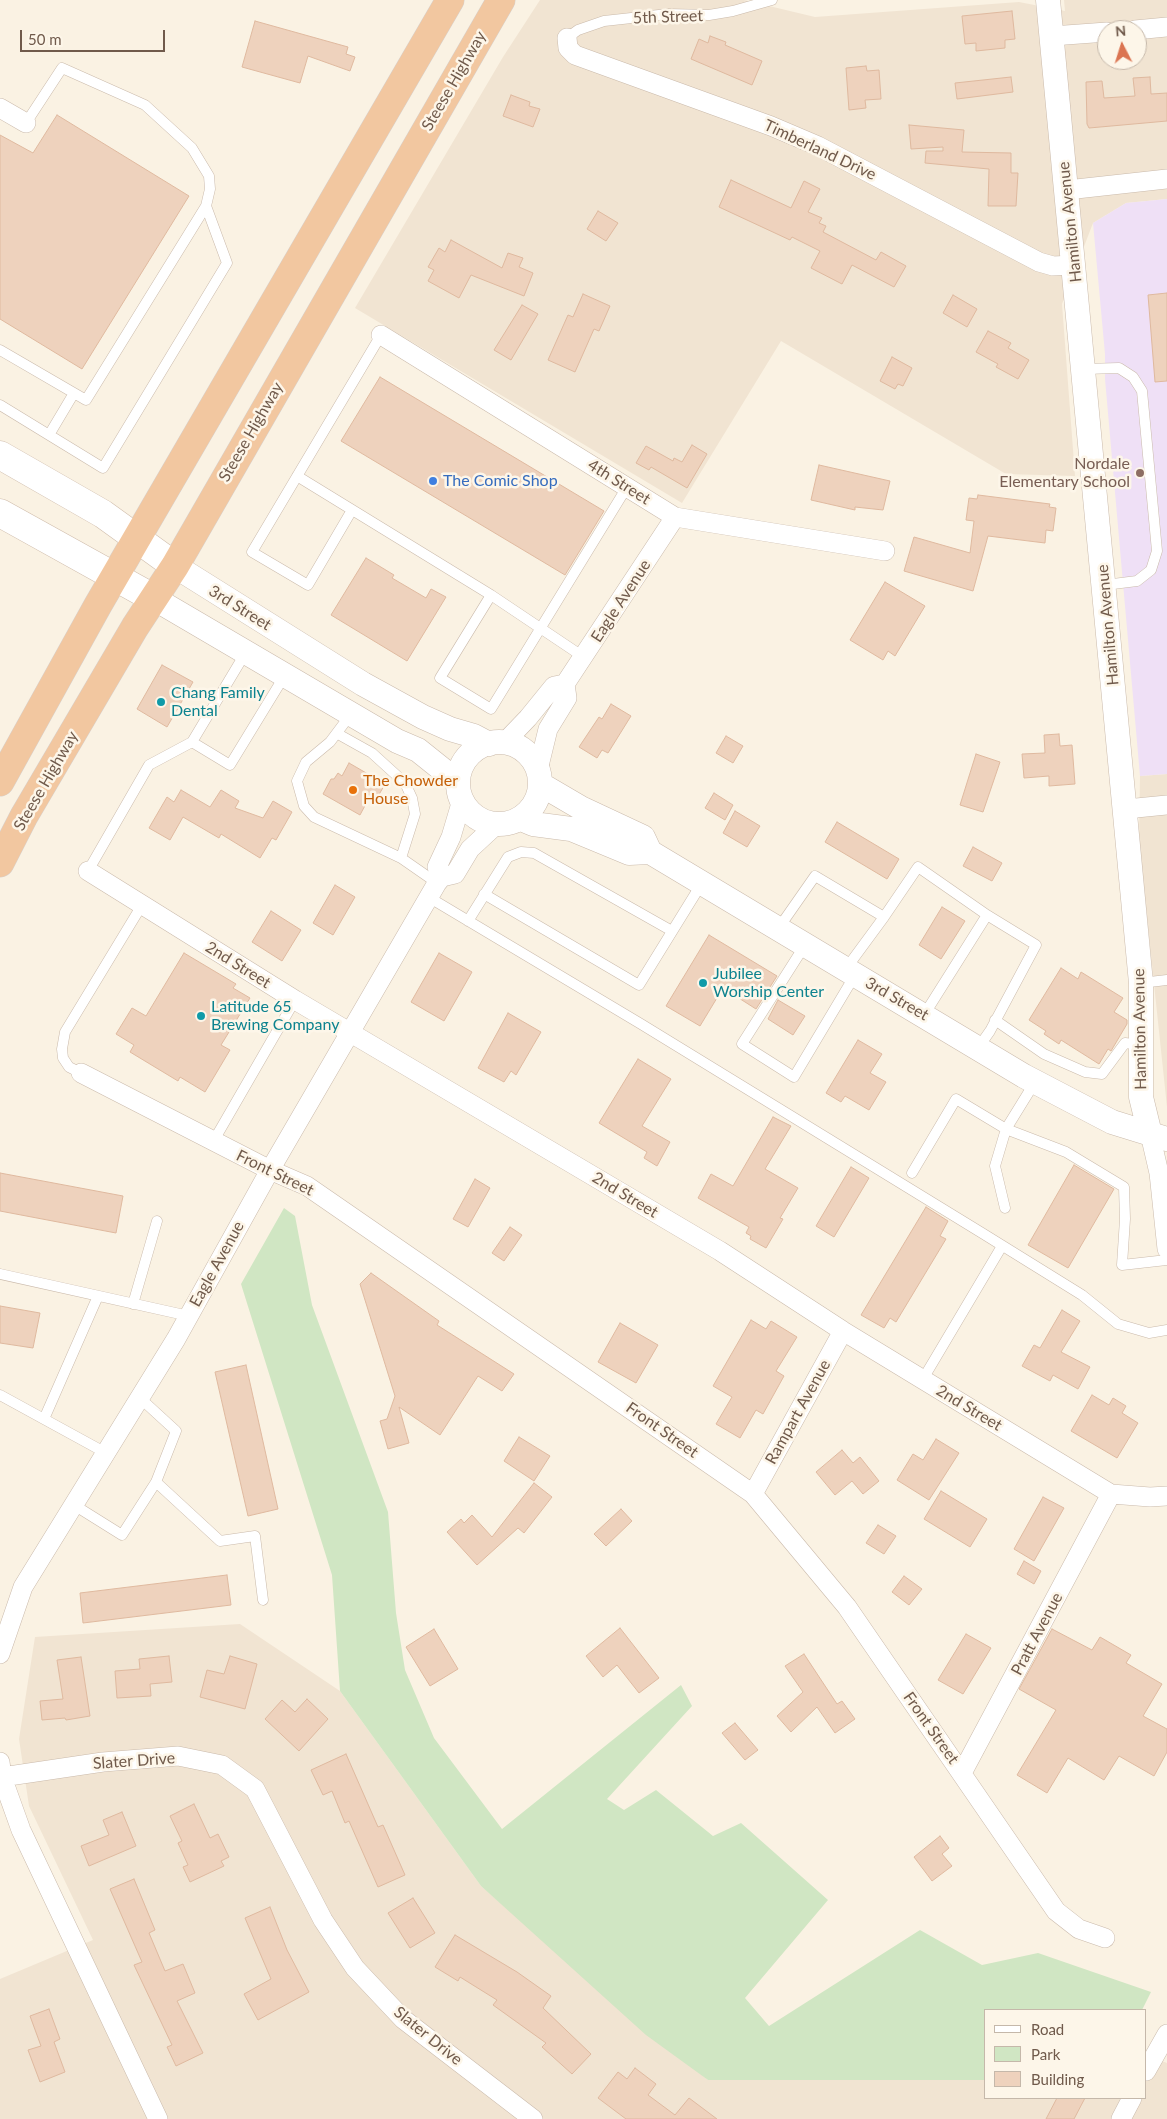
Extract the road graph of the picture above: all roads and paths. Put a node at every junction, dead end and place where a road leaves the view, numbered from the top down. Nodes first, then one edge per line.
1 (450, 0) edge
2 (501, 0) edge
3 (772, 0) edge
4 (1048, 0) edge
5 (1167, 28) edge
6 (1147, 29) edge
7 (1097, 33) edge
8 (1052, 36) junction
9 (567, 38) joint
10 (0, 108) edge
11 (26, 123) joint
12 (1167, 179) edge
13 (1067, 190) junction
14 (206, 206) junction
15 (1075, 265) junction
16 (381, 335) joint
17 (0, 350) edge
18 (1084, 369) junction
19 (74, 393) junction
20 (0, 405) edge
21 (49, 435) junction
22 (0, 455) edge
23 (297, 476) junction
24 (627, 487) junction
25 (352, 510) junction
26 (0, 513) edge
27 (675, 517) junction
28 (137, 538) junction
29 (885, 551) dead end
30 (175, 566) junction
31 (117, 576) junction
32 (1104, 585) junction
33 (491, 595) junction
34 (155, 599) junction
35 (541, 628) junction
36 (246, 652) junction
37 (584, 658) junction
38 (285, 675) junction
39 (566, 684) junction
40 (351, 714) junction
41 (338, 734) junction
42 (192, 742) junction
43 (497, 743) junction
44 (539, 777) junction
45 (0, 782) edge
46 (460, 791) junction
47 (1167, 804) edge
48 (1126, 809) junction
49 (520, 818) junction
50 (497, 824) junction
51 (650, 852) junction
52 (401, 858) junction
53 (0, 863) edge
54 (88, 871) joint
55 (702, 883) junction
56 (436, 886) junction
57 (484, 894) junction
58 (142, 905) junction
59 (987, 915) junction
60 (884, 917) junction
61 (468, 921) junction
62 (778, 929) junction
63 (672, 931) junction
64 (805, 945) junction
65 (850, 973) junction
66 (1167, 980) edge
67 (1141, 983) junction
68 (295, 1000) junction
69 (924, 1015) junction
70 (995, 1020) junction
71 (352, 1032) junction
72 (1141, 1045) junction
73 (978, 1048) junction
74 (81, 1073) joint
75 (1035, 1082) junction
76 (1006, 1128) junction
77 (1159, 1137) edge
78 (213, 1142) junction
79 (270, 1170) junction
80 (912, 1173) dead end
81 (1005, 1208) dead end
82 (157, 1221) dead end
83 (1002, 1246) junction
84 (1167, 1249) edge
85 (1167, 1260) edge
86 (0, 1274) edge
87 (98, 1296) junction
88 (133, 1304) junction
89 (189, 1316) junction
90 (1167, 1330) edge
91 (843, 1331) junction
92 (922, 1380) junction
93 (0, 1395) edge
94 (140, 1398) junction
95 (44, 1419) junction
96 (106, 1453) junction
97 (156, 1482) junction
98 (753, 1494) junction
99 (1111, 1494) junction
100 (1167, 1496) edge
101 (74, 1506) junction
102 (263, 1600) dead end
103 (0, 1654) edge
104 (1, 1769) edge
105 (962, 1773) junction
106 (1105, 1938) dead end
107 (1167, 2034) edge
108 (1147, 2069) edge
109 (1131, 2099) edge
110 (158, 2119) edge
111 (533, 2119) edge
112 (1121, 2119) edge

1 - 28 highway
2 - 30 highway, Steese Highway
3 - 9 lane, 5th Street
4 - 8 street, Hamilton Avenue
5 - 6 street
7 - 8 street
8 - 13 street, Hamilton Avenue
9 - 15 street, Timberland Drive
10 - 11 street
11 - 14 lane
12 - 13 street
13 - 15 street, Hamilton Avenue
14 - 19 lane
14 - 21 lane
15 - 18 street, Hamilton Avenue
16 - 23 lane
16 - 24 street, 4th Street
17 - 19 lane
18 - 32 street, Hamilton Avenue
18 - 32 lane
19 - 21 lane
20 - 21 lane
22 - 28 main road, 3rd Street
23 - 25 lane
23 - 25 lane
24 - 27 street, 4th Street
24 - 35 lane
25 - 33 lane
26 - 31 main road, 3rd Street
27 - 29 street, 4th Street
27 - 37 street, Eagle Avenue
28 - 30 main road, 3rd Street
28 - 31 highway
30 - 34 highway, Steese Highway
30 - 43 street, 3rd Street
31 - 34 main road, 3rd Street
31 - 45 highway
32 - 48 street, Hamilton Avenue
33 - 35 lane
33 - 35 lane
34 - 36 street, 3rd Street
34 - 53 highway, Steese Highway
35 - 37 lane
36 - 38 street, 3rd Street
36 - 42 lane
37 - 39 street, Eagle Avenue
38 - 40 street, 3rd Street
38 - 42 lane
39 - 43 street, Eagle Avenue
39 - 44 street, Eagle Avenue
40 - 41 lane
40 - 46 street, 3rd Street
41 - 52 lane
41 - 52 lane
42 - 54 lane
43 - 44 street
43 - 46 street
44 - 49 street
44 - 51 street, 3rd Street
46 - 50 street
46 - 56 street, Eagle Avenue
47 - 48 street
48 - 67 street, Hamilton Avenue
49 - 50 street
49 - 51 street, 3rd Street
50 - 56 street, Eagle Avenue
51 - 55 street, 3rd Street
52 - 56 lane
54 - 58 street, 2nd Street
55 - 62 street, 3rd Street
55 - 63 lane
56 - 61 lane
56 - 71 street, Eagle Avenue
57 - 61 lane
57 - 63 lane
57 - 63 lane
58 - 68 street, 2nd Street
58 - 74 lane
59 - 60 lane
59 - 69 lane
59 - 70 lane
60 - 62 lane
60 - 65 lane
61 - 83 lane
62 - 64 street, 3rd Street
64 - 65 street, 3rd Street
64 - 65 lane
65 - 69 street, 3rd Street
66 - 67 lane
67 - 72 street, Hamilton Avenue
68 - 71 street, 2nd Street
68 - 78 lane
69 - 73 street, 3rd Street
70 - 72 lane
70 - 73 lane
71 - 79 street, Eagle Avenue
71 - 91 street, 2nd Street
72 - 77 street, Hamilton Avenue
73 - 75 street, 3rd Street
74 - 78 street, Front Street
75 - 76 lane
75 - 77 street, 3rd Street
76 - 80 lane
76 - 81 lane
76 - 85 lane
77 - 84 street, Hamilton Avenue
78 - 79 street, Front Street
79 - 89 street, Eagle Avenue
79 - 98 street, Front Street
82 - 88 lane
83 - 90 lane
83 - 92 lane
86 - 87 lane
87 - 88 lane
87 - 95 lane
88 - 89 lane
89 - 94 street, Eagle Avenue
91 - 92 street, 2nd Street
91 - 98 street, Rampart Avenue
92 - 99 street, 2nd Street
93 - 95 lane
94 - 96 street, Eagle Avenue
94 - 97 lane
95 - 96 lane
96 - 101 street, Eagle Avenue
97 - 101 lane
97 - 102 lane
98 - 105 street, Front Street
99 - 100 street, 2nd Street
99 - 105 street, Pratt Avenue
101 - 103 street, Eagle Avenue
104 - 110 street, Slater Drive
104 - 111 street, Slater Drive
105 - 106 street, Front Street
107 - 108 street
109 - 112 street

